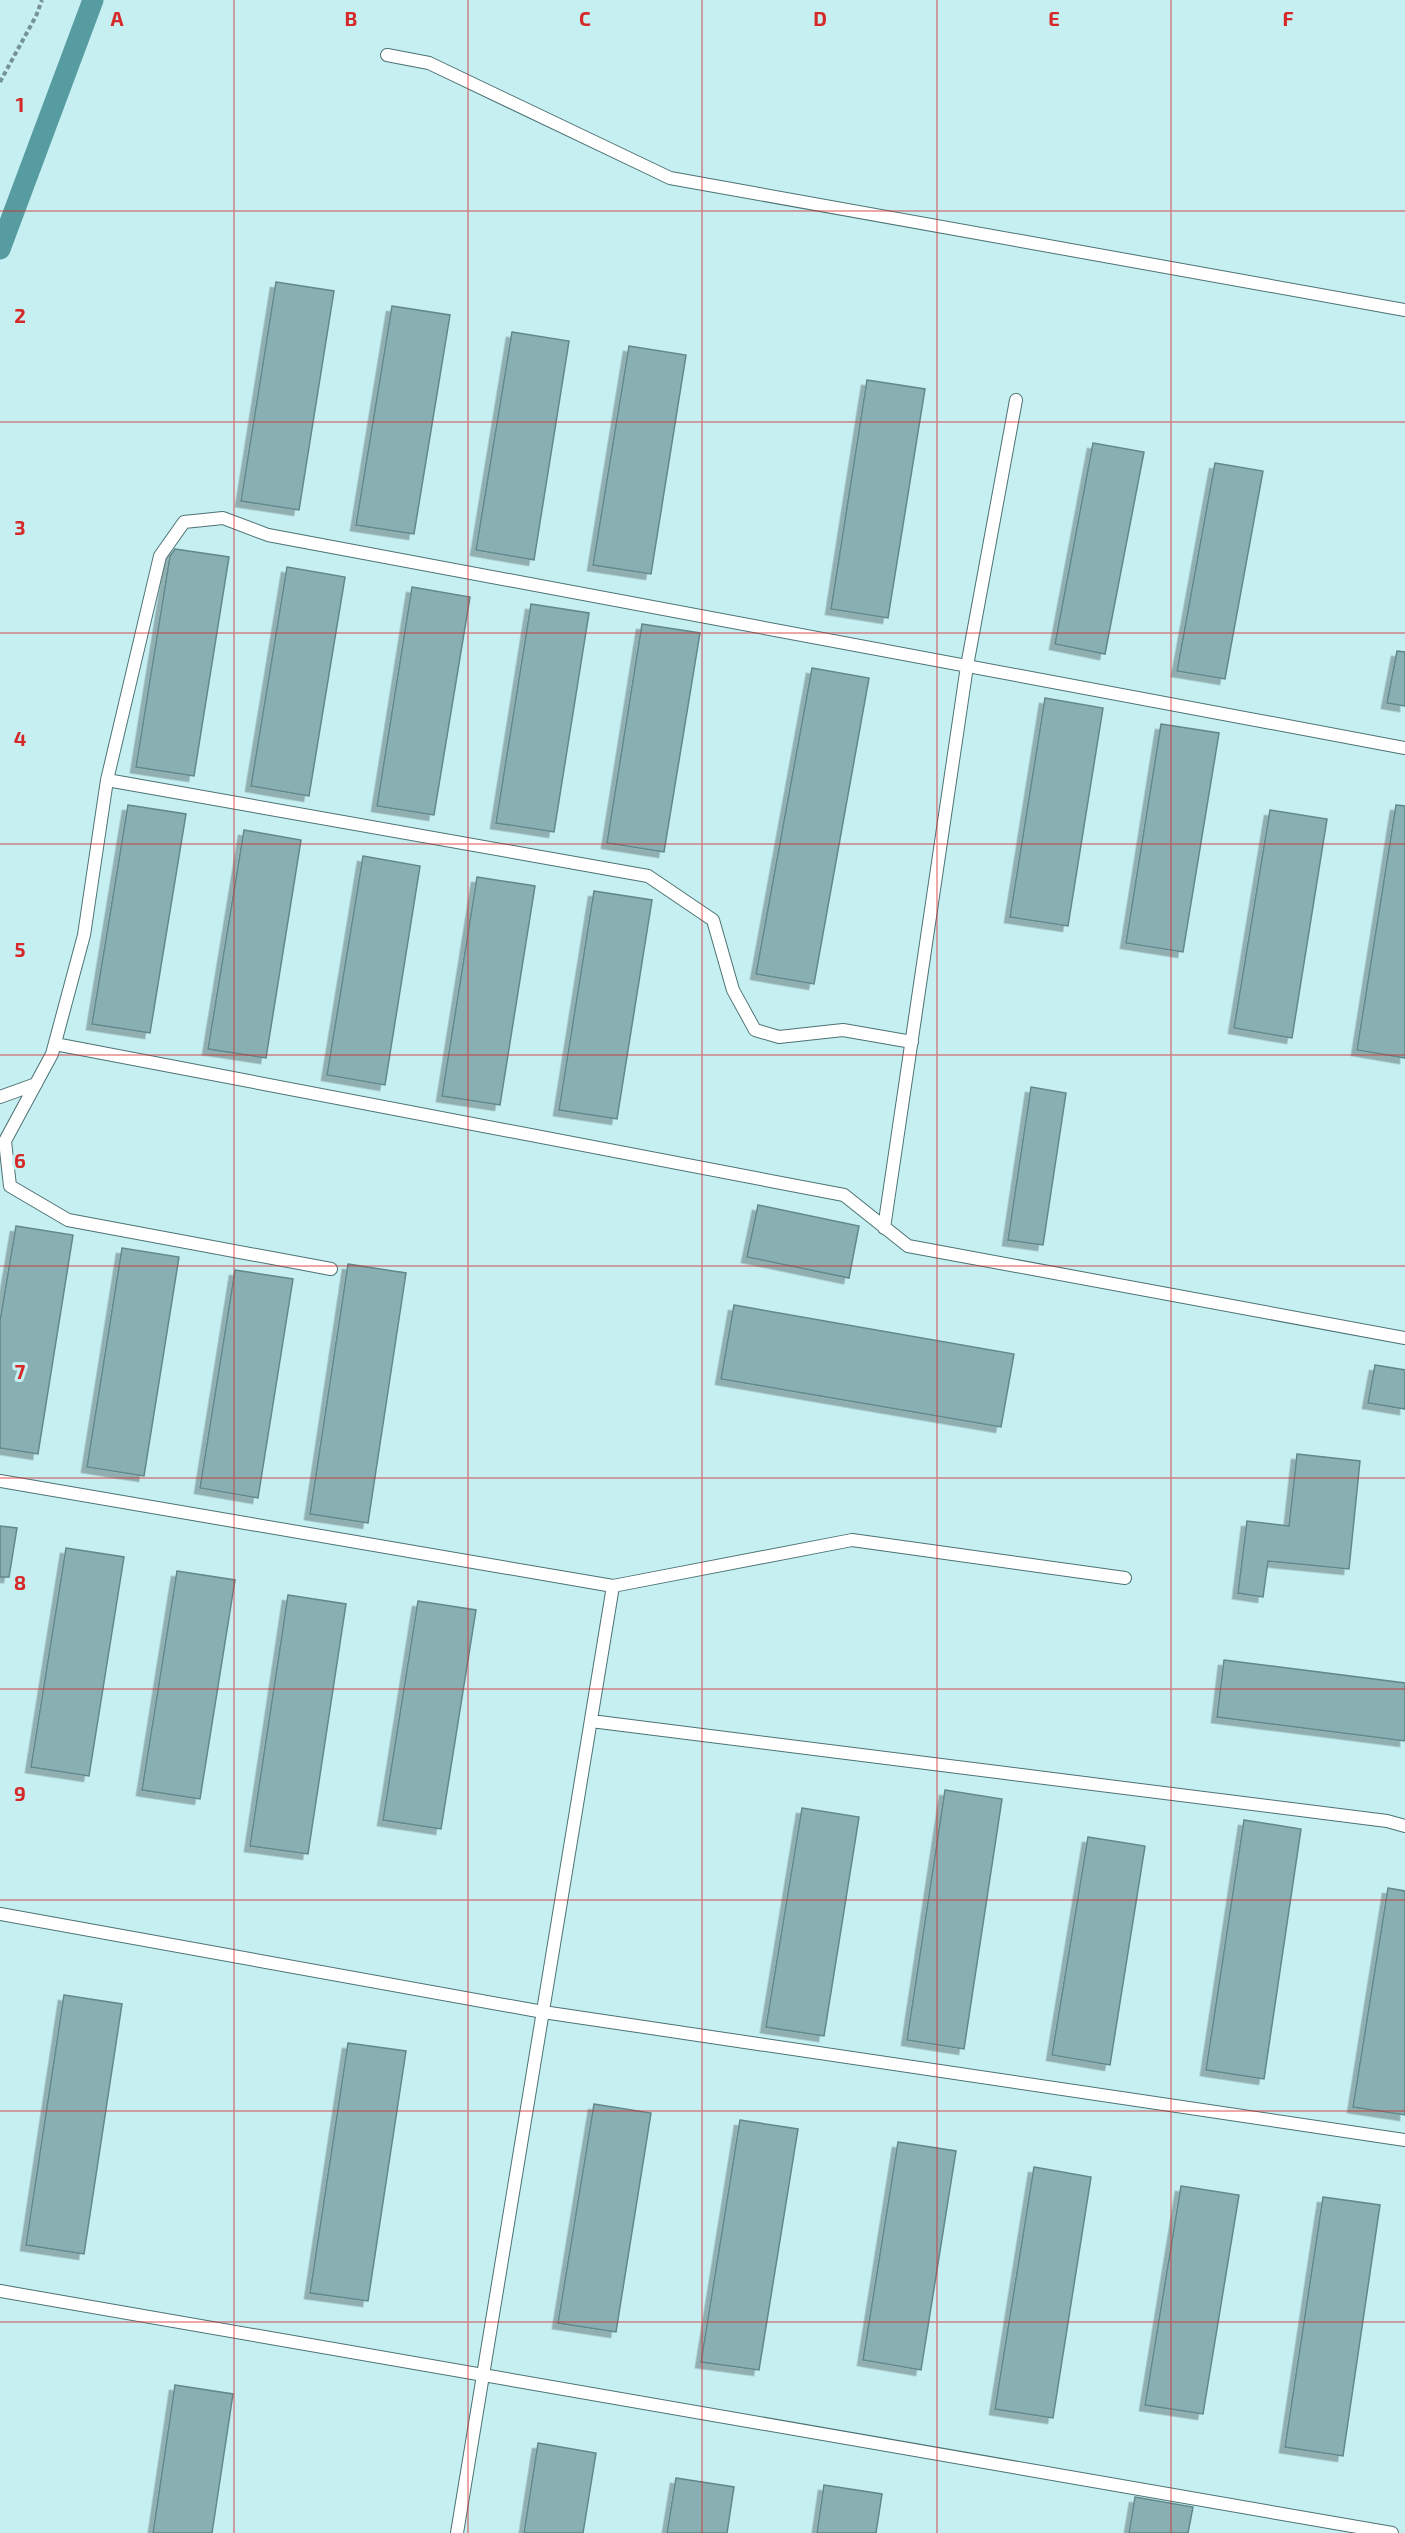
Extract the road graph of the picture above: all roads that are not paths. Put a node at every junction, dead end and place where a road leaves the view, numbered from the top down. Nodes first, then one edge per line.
1 (387, 56) dead end
2 (1405, 310) edge
3 (1016, 400) dead end
4 (967, 666) junction
5 (1405, 748) edge
6 (107, 780) junction
7 (912, 1042) junction
8 (55, 1044) junction
9 (36, 1084) junction
10 (0, 1098) edge
11 (884, 1228) junction
12 (331, 1269) dead end
13 (1405, 1338) edge
14 (0, 1481) edge
15 (1125, 1578) dead end
16 (613, 1586) junction
17 (591, 1721) junction
18 (1405, 1826) edge
19 (0, 1914) edge
20 (543, 2012) junction
21 (1405, 2140) edge
22 (0, 2291) edge
23 (483, 2375) junction
24 (457, 2533) edge
25 (1392, 2533) edge

1 - 2 lane
3 - 4 lane
4 - 5 lane
4 - 6 lane
4 - 7 lane
6 - 7 lane
6 - 8 lane
7 - 11 lane
8 - 9 lane
8 - 11 lane
9 - 10 lane
9 - 12 lane
11 - 13 lane
14 - 16 lane
15 - 16 lane
16 - 17 lane
17 - 18 lane
17 - 20 lane
19 - 20 lane
20 - 21 lane
20 - 23 lane
22 - 23 lane
23 - 24 lane
23 - 25 lane

